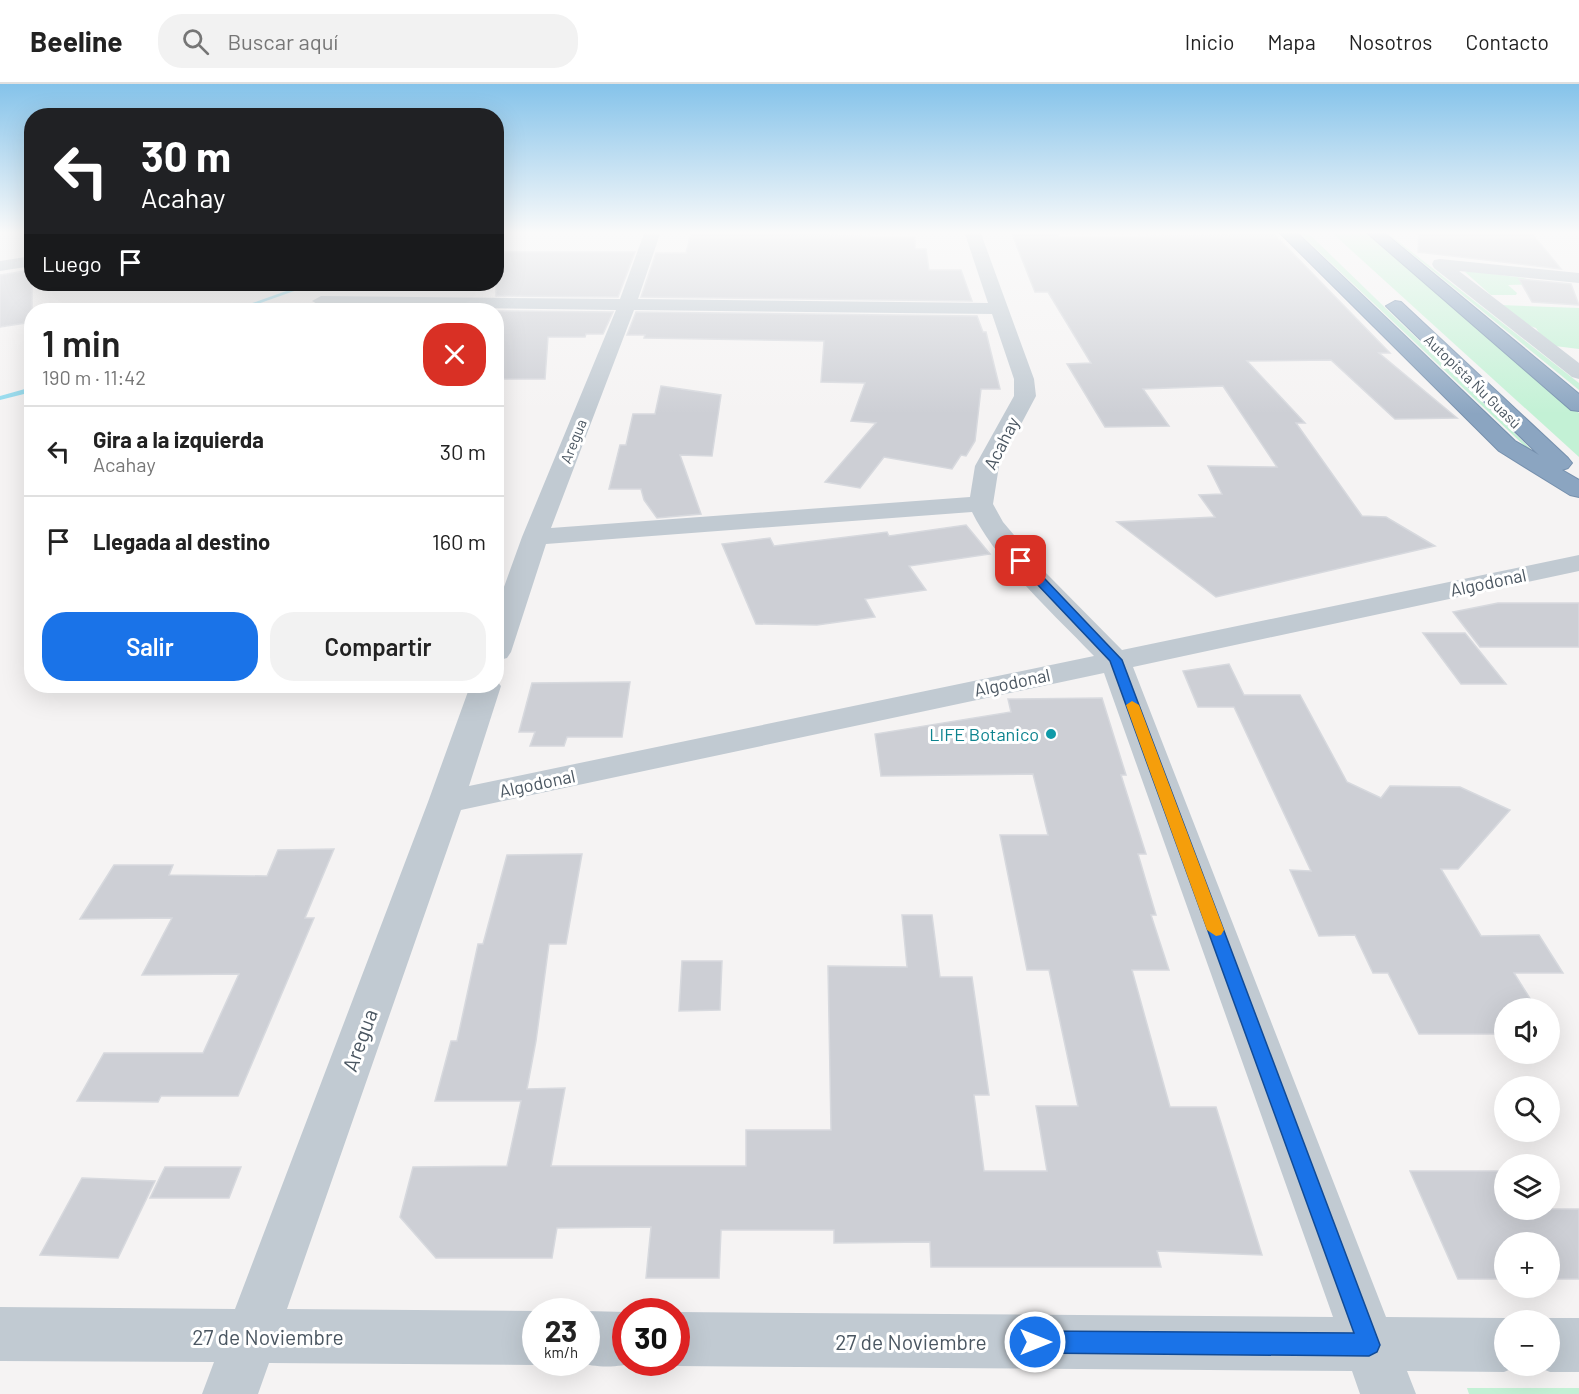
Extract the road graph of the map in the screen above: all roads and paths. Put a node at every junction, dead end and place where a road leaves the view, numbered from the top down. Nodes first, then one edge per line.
1 (632, 292) edge
2 (993, 292) edge
3 (1349, 292) edge
4 (1445, 292) edge
5 (1476, 292) edge
6 (1384, 295) dead end
7 (321, 301) dead end
8 (474, 303) edge
9 (504, 303) edge
10 (627, 305) junction
11 (999, 309) junction
12 (1579, 373) edge
13 (1579, 405) edge
14 (1579, 481) edge
15 (1579, 490) edge
16 (981, 504) junction
17 (535, 537) junction
18 (1579, 563) edge
19 (504, 628) edge
20 (1115, 660) junction
21 (483, 693) edge
22 (446, 802) junction
23 (0, 1334) edge
24 (252, 1336) junction
25 (522, 1338) edge
26 (690, 1339) edge
27 (1369, 1345) junction
28 (1494, 1345) edge
29 (1560, 1345) edge
30 (1579, 1345) edge
31 (230, 1394) edge
32 (1388, 1394) edge

1 - 10 street, Aregua
2 - 11 street, Acahay
3 - 15 highway
4 - 13 highway
5 - 12 street
6 - 14 highway, Autopista Ñu Guasú
7 - 8 street
9 - 10 street
10 - 11 street
10 - 17 street, Aregua
11 - 16 street, Acahay
16 - 17 street
16 - 20 street
17 - 19 street, Aregua
18 - 20 street, Algodonal
20 - 22 street, Algodonal
20 - 27 street
21 - 22 street, Aregua
22 - 24 street, Aregua
23 - 24 street, 27 de Noviembre
24 - 25 street, 27 de Noviembre
24 - 31 street, Aregua
26 - 27 street, 27 de Noviembre
27 - 28 street, 27 de Noviembre
27 - 32 street
29 - 30 street

